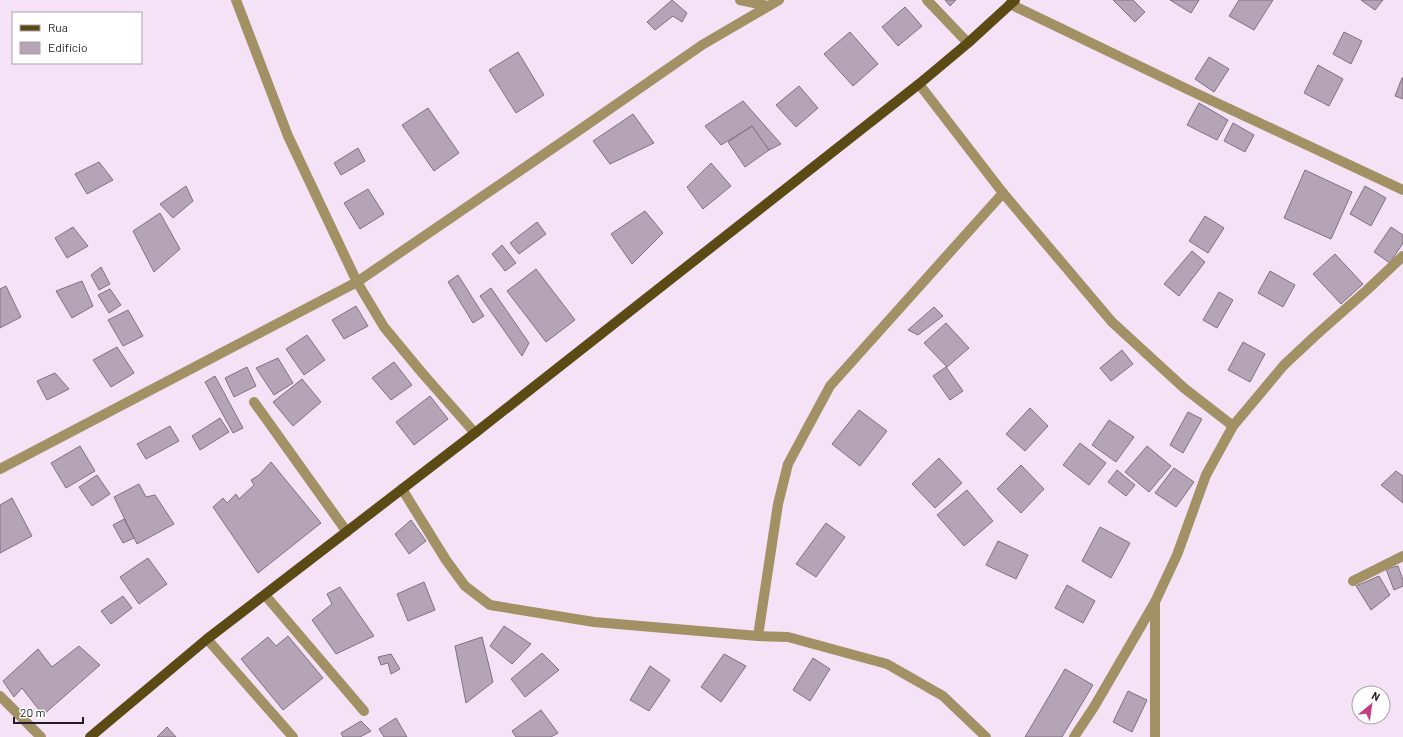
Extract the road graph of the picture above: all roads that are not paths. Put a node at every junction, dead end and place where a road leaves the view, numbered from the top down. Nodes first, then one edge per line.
1 (236, 0) edge
2 (740, 0) edge
3 (779, 0) edge
4 (927, 0) edge
5 (1012, 2) edge
6 (768, 6) junction
7 (968, 43) junction
8 (920, 84) junction
9 (1403, 190) edge
10 (1003, 194) junction
11 (1403, 256) edge
12 (357, 282) junction
13 (254, 402) dead end
14 (1233, 426) junction
15 (475, 433) junction
16 (0, 469) edge
17 (402, 489) junction
18 (347, 532) junction
19 (1403, 556) edge
20 (1353, 581) dead end
21 (265, 594) junction
22 (1155, 602) junction
23 (758, 636) junction
24 (207, 639) junction
25 (0, 696) edge
26 (364, 711) dead end
27 (96, 735) edge
28 (41, 737) edge
29 (293, 737) edge
30 (986, 737) edge
31 (1074, 737) edge
32 (1155, 737) edge

1 - 12 street
2 - 6 street
3 - 6 street
4 - 7 street
5 - 7 main road
5 - 9 street
6 - 12 street
7 - 8 main road
8 - 10 street
8 - 15 main road
10 - 14 street
10 - 23 street
11 - 14 street
12 - 15 street
12 - 16 street
13 - 18 street
14 - 22 street
15 - 17 main road
17 - 18 main road
17 - 23 street
18 - 21 main road
19 - 20 street
21 - 24 main road
21 - 26 street
22 - 31 street
22 - 32 street
23 - 30 street
24 - 27 main road
24 - 29 street
25 - 28 street

